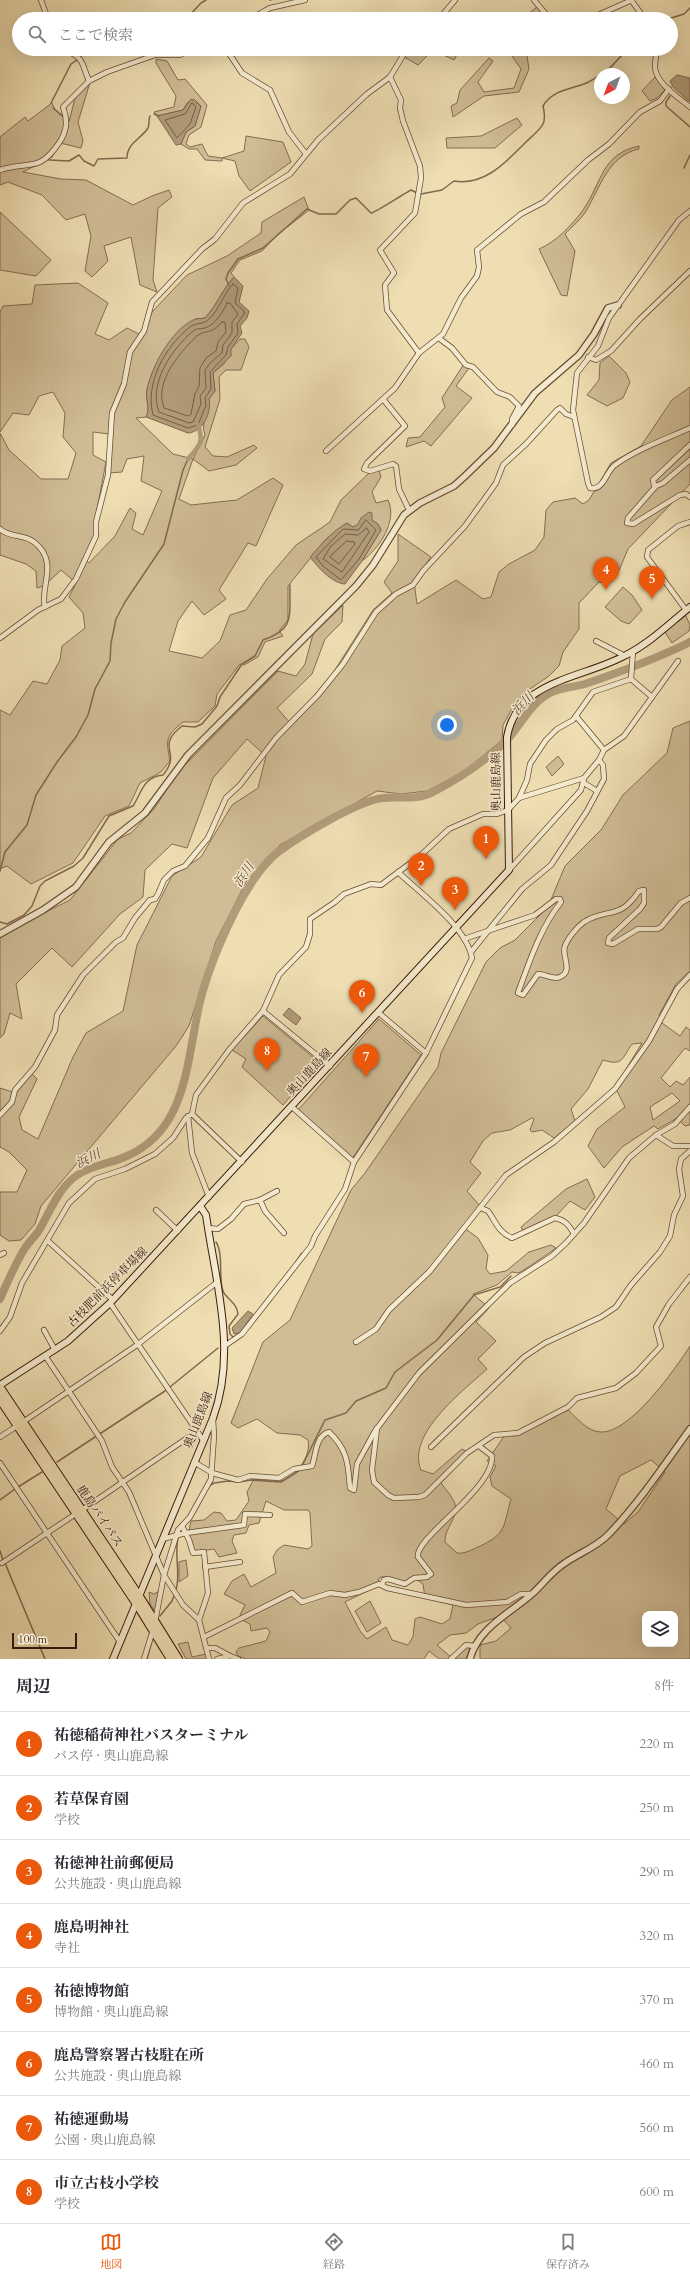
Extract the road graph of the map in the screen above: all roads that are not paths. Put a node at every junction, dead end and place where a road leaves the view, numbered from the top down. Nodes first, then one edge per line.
1 (41, 0) edge
2 (305, 0) edge
3 (455, 0) edge
4 (534, 0) edge
5 (632, 0) edge
6 (45, 12) edge
7 (263, 12) edge
8 (445, 12) edge
9 (544, 12) edge
10 (604, 12) edge
11 (640, 12) edge
12 (76, 56) edge
13 (151, 56) edge
14 (231, 56) edge
15 (403, 56) edge
16 (656, 56) edge
17 (390, 77) junction
18 (89, 81) junction
19 (669, 89) junction
20 (690, 107) edge
21 (306, 154) junction
22 (0, 170) edge
23 (690, 211) edge
24 (690, 271) edge
25 (618, 305) junction
26 (440, 338) junction
27 (419, 353) junction
28 (588, 357) junction
29 (384, 399) junction
30 (574, 417) junction
31 (512, 425) junction
32 (690, 428) edge
33 (690, 445) edge
34 (326, 451) dead end
35 (690, 460) edge
36 (656, 486) junction
37 (690, 497) edge
38 (409, 510) junction
39 (690, 522) edge
40 (0, 529) edge
41 (45, 607) junction
42 (688, 609) edge
43 (0, 638) edge
44 (596, 641) dead end
45 (633, 651) junction
46 (625, 656) junction
47 (678, 661) dead end
48 (631, 677) junction
49 (652, 697) junction
50 (576, 716) junction
51 (604, 750) junction
52 (599, 760) junction
53 (584, 781) junction
54 (598, 791) junction
55 (519, 798) junction
56 (508, 810) junction
57 (509, 870) junction
58 (398, 872) junction
59 (690, 898) edge
60 (457, 927) junction
61 (488, 930) junction
62 (0, 934) edge
63 (464, 939) junction
64 (471, 952) junction
65 (690, 975) edge
66 (263, 1011) junction
67 (378, 1013) junction
68 (426, 1053) junction
69 (330, 1066) junction
70 (292, 1107) junction
71 (690, 1107) edge
72 (0, 1115) edge
73 (190, 1115) junction
74 (656, 1135) junction
75 (690, 1146) edge
76 (690, 1151) edge
77 (242, 1162) junction
78 (354, 1162) junction
79 (277, 1190) dead end
80 (209, 1197) junction
81 (260, 1200) junction
82 (200, 1206) junction
83 (481, 1208) junction
84 (156, 1210) dead end
85 (208, 1228) junction
86 (178, 1231) junction
87 (284, 1233) dead end
88 (574, 1234) junction
89 (48, 1241) junction
90 (690, 1277) edge
91 (216, 1283) junction
92 (112, 1302) junction
93 (44, 1330) dead end
94 (0, 1331) edge
95 (356, 1342) dead end
96 (137, 1345) junction
97 (226, 1345) junction
98 (55, 1350) junction
99 (46, 1357) junction
100 (0, 1387) edge
101 (68, 1391) junction
102 (0, 1399) edge
103 (213, 1418) junction
104 (22, 1422) junction
105 (14, 1428) dead end
106 (378, 1428) junction
107 (690, 1429) edge
108 (196, 1432) junction
109 (0, 1438) edge
110 (203, 1440) junction
111 (479, 1446) junction
112 (431, 1447) dead end
113 (194, 1462) junction
114 (0, 1463) edge
115 (212, 1473) junction
116 (123, 1482) junction
117 (79, 1511) junction
118 (270, 1515) dead end
119 (183, 1529) junction
120 (47, 1533) junction
121 (178, 1535) junction
122 (162, 1539) junction
123 (155, 1557) junction
124 (240, 1562) dead end
125 (2, 1563) dead end
126 (206, 1567) junction
127 (164, 1575) junction
128 (382, 1584) junction
129 (532, 1594) junction
130 (138, 1601) junction
131 (199, 1620) junction
132 (154, 1626) junction
133 (204, 1637) junction
134 (120, 1642) junction
135 (474, 1646) junction
136 (208, 1648) junction
137 (230, 1656) junction
138 (113, 1659) edge
139 (144, 1659) edge
140 (171, 1659) edge
141 (178, 1659) edge
142 (209, 1659) edge
143 (217, 1659) edge
144 (238, 1659) edge
145 (451, 1659) edge
146 (470, 1659) edge

1 - 6 street
2 - 7 street
3 - 8 street
4 - 9 street
5 - 10 street
5 - 11 street
12 - 18 street
13 - 18 street
14 - 21 street
15 - 17 street
16 - 19 street
17 - 21 street
17 - 27 street
18 - 22 street
19 - 20 street
19 - 26 street
21 - 41 street
23 - 25 street
24 - 28 street
25 - 28 street
25 - 31 street
26 - 27 street
26 - 31 street
27 - 29 street
28 - 30 street
29 - 34 street
29 - 38 street
30 - 32 street
30 - 72 street
31 - 38 street
33 - 36 street
35 - 36 street
36 - 37 street
38 - 62 street
39 - 42 street
40 - 41 street
41 - 43 street
42 - 45 main road, 奥山鹿島線
44 - 46 street
45 - 46 main road, 奥山鹿島線
45 - 48 street
46 - 56 main road, 奥山鹿島線
47 - 49 street
48 - 49 street
48 - 50 street
49 - 51 street
50 - 51 street
50 - 55 street
51 - 52 street
52 - 53 street
52 - 54 street
53 - 54 street
53 - 55 street
53 - 57 street
54 - 61 street
55 - 56 street
56 - 57 main road, 奥山鹿島線
56 - 58 street
57 - 60 main road, 奥山鹿島線
58 - 60 street
58 - 66 street
59 - 61 street
60 - 63 street
60 - 67 main road, 奥山鹿島線
61 - 63 street
61 - 64 street
63 - 64 street
64 - 68 street
65 - 83 street
66 - 69 street
66 - 73 street
67 - 68 street
67 - 69 main road, 奥山鹿島線
68 - 78 street
69 - 70 main road, 奥山鹿島線
70 - 77 main road, 奥山鹿島線
70 - 78 street
71 - 74 street
73 - 77 street
73 - 80 street
73 - 89 street
74 - 75 street
74 - 88 street
76 - 112 street
77 - 80 main road, 奥山鹿島線
78 - 97 street
79 - 81 street
80 - 82 main road, 奥山鹿島線
81 - 85 street
81 - 87 street
82 - 85 main road, 奥山鹿島線
82 - 86 main road, 古枝肥前浜停車場線
83 - 88 street
83 - 95 street
84 - 86 street
85 - 91 main road, 奥山鹿島線
86 - 92 main road, 古枝肥前浜停車場線
88 - 106 street
89 - 92 street
89 - 94 street
90 - 111 street
91 - 96 street
91 - 97 main road, 奥山鹿島線
92 - 96 street
92 - 98 main road, 古枝肥前浜停車場線
93 - 98 street
96 - 101 street
96 - 108 street
97 - 103 main road, 奥山鹿島線
98 - 99 main road, 古枝肥前浜停車場線
99 - 100 main road, 古枝肥前浜停車場線
99 - 101 street
100 - 104 highway, 鹿島バイパス
101 - 104 street
101 - 116 street
102 - 117 highway, 鹿島バイパス
103 - 110 main road, 奥山鹿島線
103 - 115 street
104 - 117 highway, 鹿島バイパス
105 - 109 street
106 - 111 street
106 - 115 street
107 - 129 street
108 - 110 street
108 - 116 street
110 - 113 main road, 奥山鹿島線
111 - 128 street
113 - 115 street
113 - 122 main road, 奥山鹿島線
114 - 120 street
115 - 119 street
116 - 117 street
116 - 123 street
117 - 120 street
117 - 130 highway, 鹿島バイパス
118 - 119 street
119 - 121 street
119 - 121 street
119 - 126 street
120 - 125 street
120 - 134 street
121 - 122 street
121 - 127 street
122 - 123 main road, 奥山鹿島線
123 - 127 street
123 - 130 main road, 奥山鹿島線
124 - 126 street
126 - 131 street
127 - 131 street
127 - 132 street
128 - 129 street
128 - 133 street
129 - 135 street
130 - 132 highway, 鹿島バイパス
130 - 134 main road, 奥山鹿島線
131 - 133 street
132 - 139 street
132 - 140 highway, 鹿島バイパス
132 - 141 highway, 鹿島バイパス
133 - 136 street
134 - 138 main road, 奥山鹿島線
135 - 145 street
135 - 146 street
136 - 137 street
136 - 142 street
137 - 143 street
137 - 144 street

